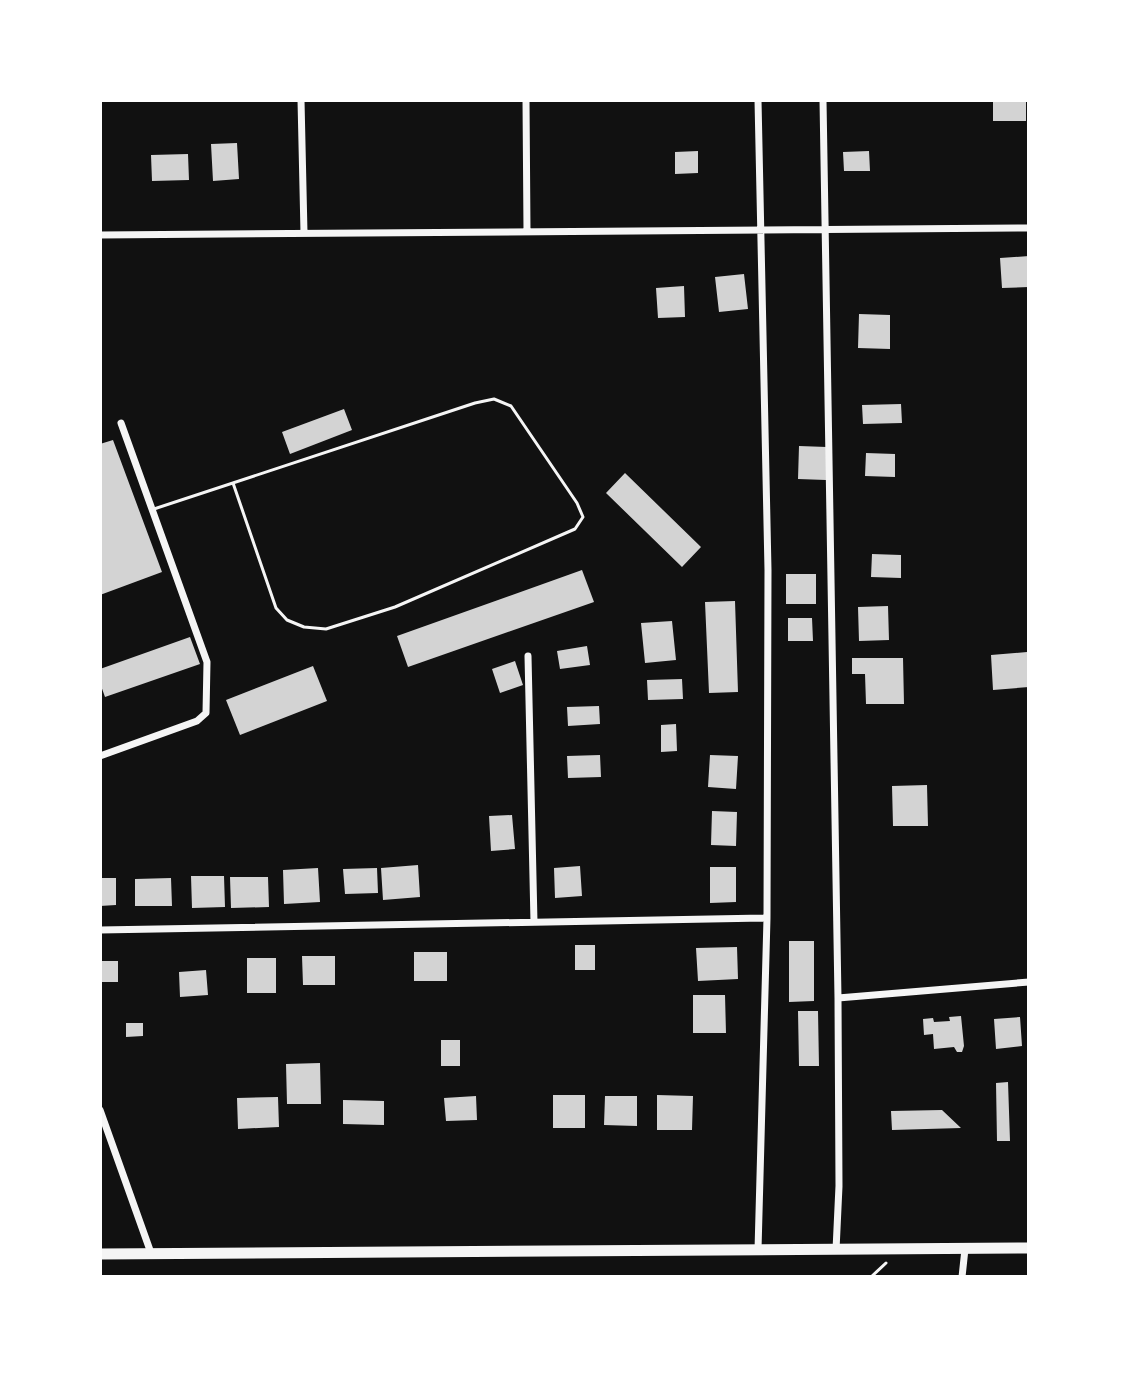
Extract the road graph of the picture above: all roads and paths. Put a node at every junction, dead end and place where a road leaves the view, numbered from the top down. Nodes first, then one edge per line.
1 (301, 100) edge
2 (526, 100) edge
3 (758, 100) edge
4 (823, 100) edge
5 (1029, 228) edge
6 (823, 229) junction
7 (759, 230) junction
8 (527, 231) junction
9 (304, 233) junction
10 (100, 235) edge
11 (121, 423) dead end
12 (233, 483) junction
13 (152, 510) junction
14 (528, 656) dead end
15 (100, 756) edge
16 (767, 918) junction
17 (534, 922) junction
18 (100, 930) edge
19 (1029, 982) edge
20 (838, 998) junction
21 (100, 1110) edge
22 (1029, 1248) edge
23 (965, 1249) junction
24 (758, 1250) junction
25 (836, 1250) junction
26 (151, 1253) junction
27 (100, 1254) edge
28 (962, 1277) edge

1 - 9 street
2 - 8 street
3 - 7 street
4 - 6 street
5 - 6 street
6 - 7 street
6 - 20 street
7 - 8 street
7 - 16 street
8 - 9 street
9 - 10 street
11 - 13 street
12 - 12 lane
12 - 13 lane
13 - 15 street
14 - 17 street
16 - 17 street
16 - 24 street
17 - 18 street
19 - 20 street
20 - 25 street
21 - 26 street
22 - 23 highway
23 - 25 highway
23 - 28 street
24 - 25 highway
24 - 26 highway
26 - 27 highway

